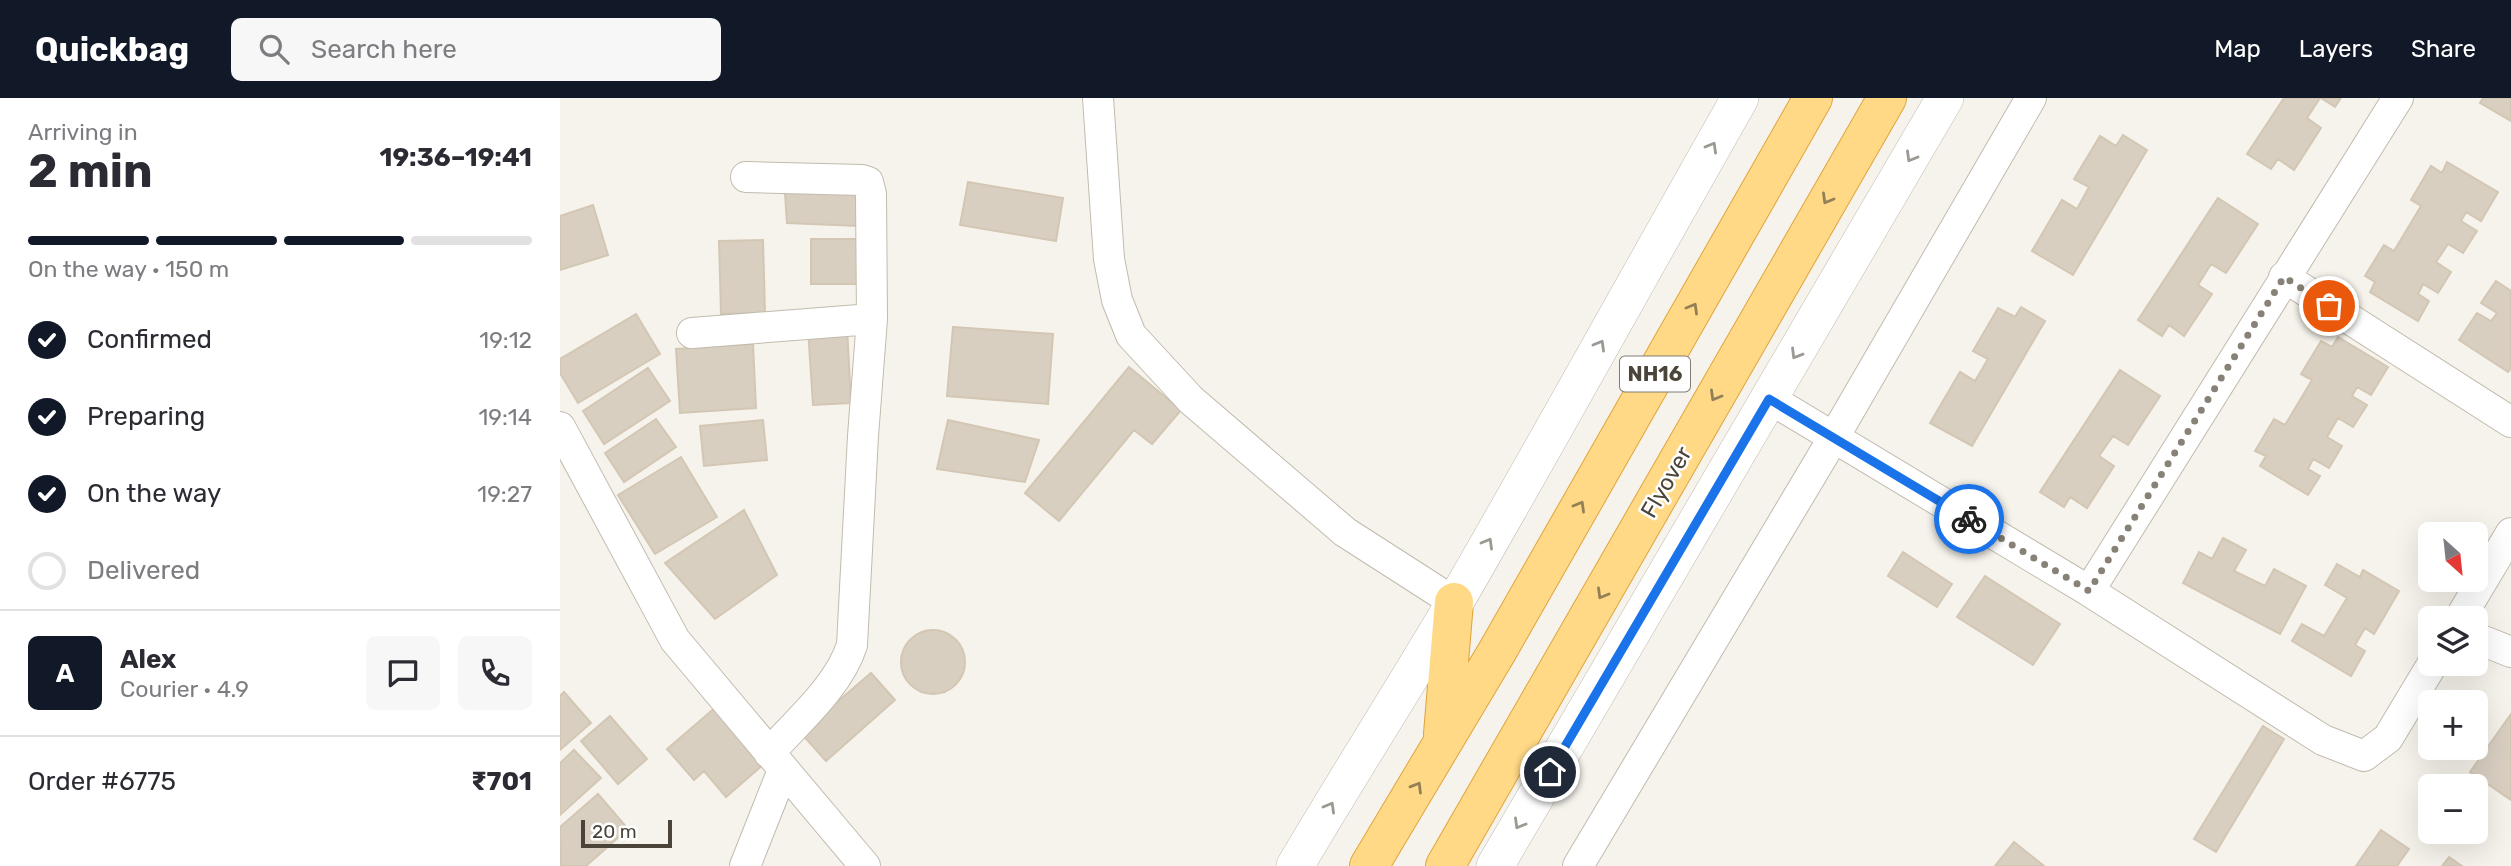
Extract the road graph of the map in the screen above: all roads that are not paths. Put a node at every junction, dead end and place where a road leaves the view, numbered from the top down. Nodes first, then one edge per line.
1 (1098, 98) edge
2 (1740, 98) edge
3 (1813, 98) edge
4 (1887, 98) edge
5 (1945, 98) edge
6 (2031, 98) edge
7 (2398, 98) edge
8 (746, 177) dead end
9 (2284, 277) junction
10 (872, 319) junction
11 (692, 333) dead end
12 (1769, 399) junction
13 (2511, 422) edge
14 (560, 426) edge
15 (1834, 437) junction
16 (2511, 533) edge
17 (2089, 591) junction
18 (1454, 602) junction
19 (2467, 606) edge
20 (2488, 643) edge
21 (2511, 652) edge
22 (2425, 676) edge
23 (1442, 747) junction
24 (776, 762) junction
25 (745, 866) edge
26 (865, 866) edge
27 (1295, 866) edge
28 (1369, 866) edge
29 (1445, 866) edge
30 (1495, 866) edge
31 (1578, 866) edge

1 - 18 street
18 -> 2 street
23 -> 3 highway, NH16
4 -> 29 highway, Flyover / NH16
5 -> 12 street
6 - 15 street
7 - 9 street
8 - 10 street
9 - 13 street
9 - 17 street
10 - 11 street
10 - 24 street
12 - 15 street
12 -> 30 street
14 - 24 street
15 - 17 street
15 - 31 street
16 - 19 street
17 - 22 street
18 - 23 highway
27 -> 18 street
20 - 21 street
28 -> 23 highway, NH16
24 - 25 street
24 - 26 street

